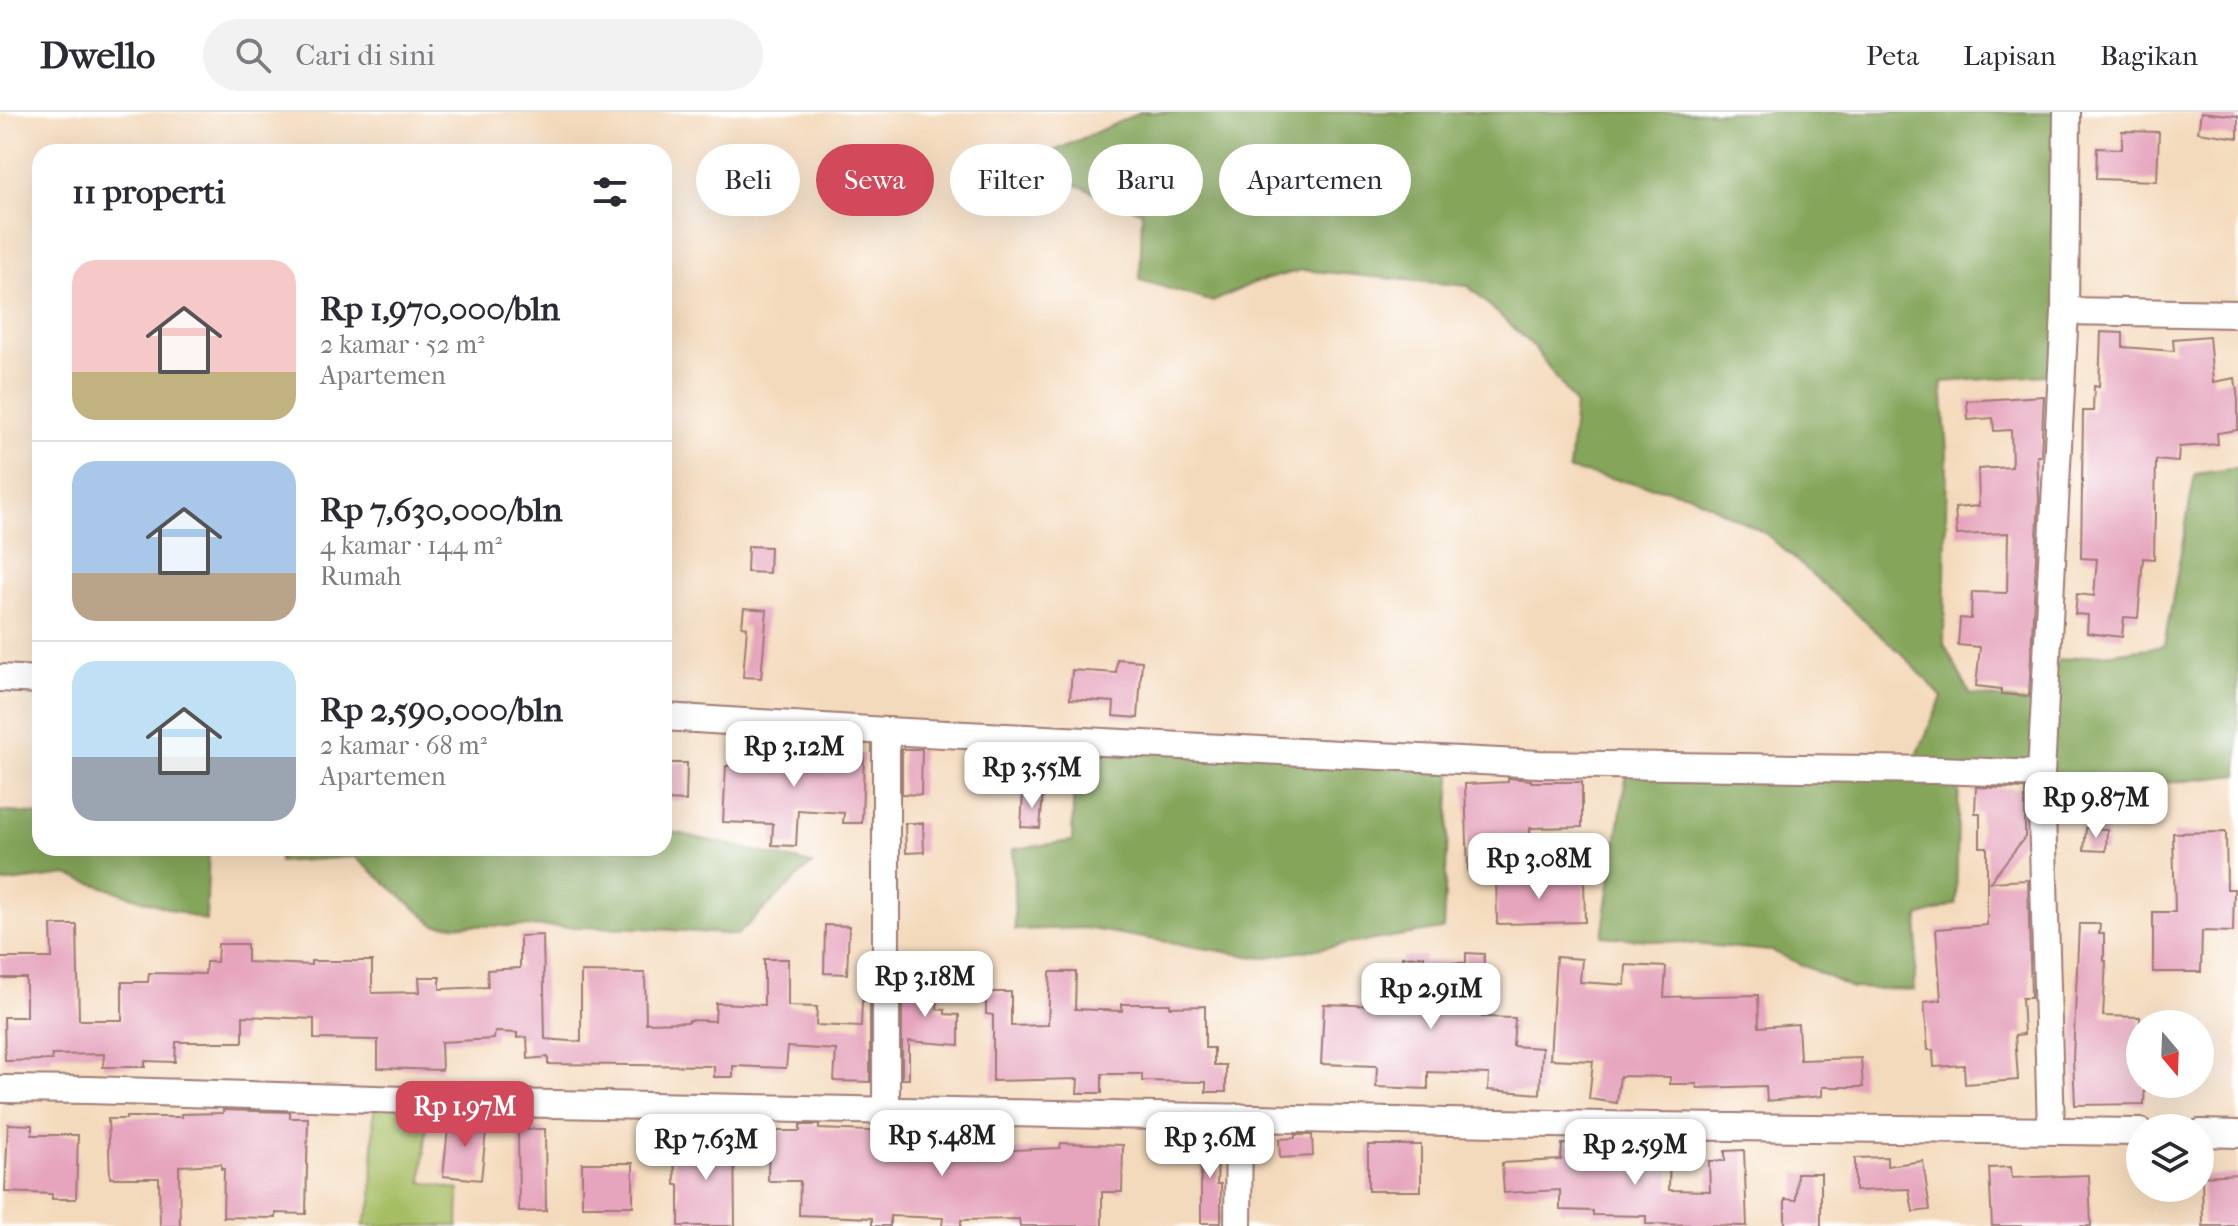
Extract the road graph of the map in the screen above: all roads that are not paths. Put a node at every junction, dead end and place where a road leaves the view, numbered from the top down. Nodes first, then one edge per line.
1 (2067, 112) edge
2 (2065, 311) junction
3 (2238, 314) edge
4 (0, 678) edge
5 (32, 680) edge
6 (672, 718) edge
7 (886, 731) junction
8 (2041, 774) junction
9 (0, 1089) edge
10 (886, 1111) junction
11 (1239, 1117) junction
12 (2051, 1130) junction
13 (2126, 1132) edge
14 (2214, 1133) edge
15 (2238, 1134) edge
16 (1238, 1226) edge

1 - 2 street
2 - 3 street
2 - 8 street
4 - 5 street
6 - 7 street
7 - 8 street
7 - 10 street
8 - 12 street
9 - 10 street
10 - 11 street
11 - 12 street
11 - 16 street
12 - 13 street
14 - 15 street

